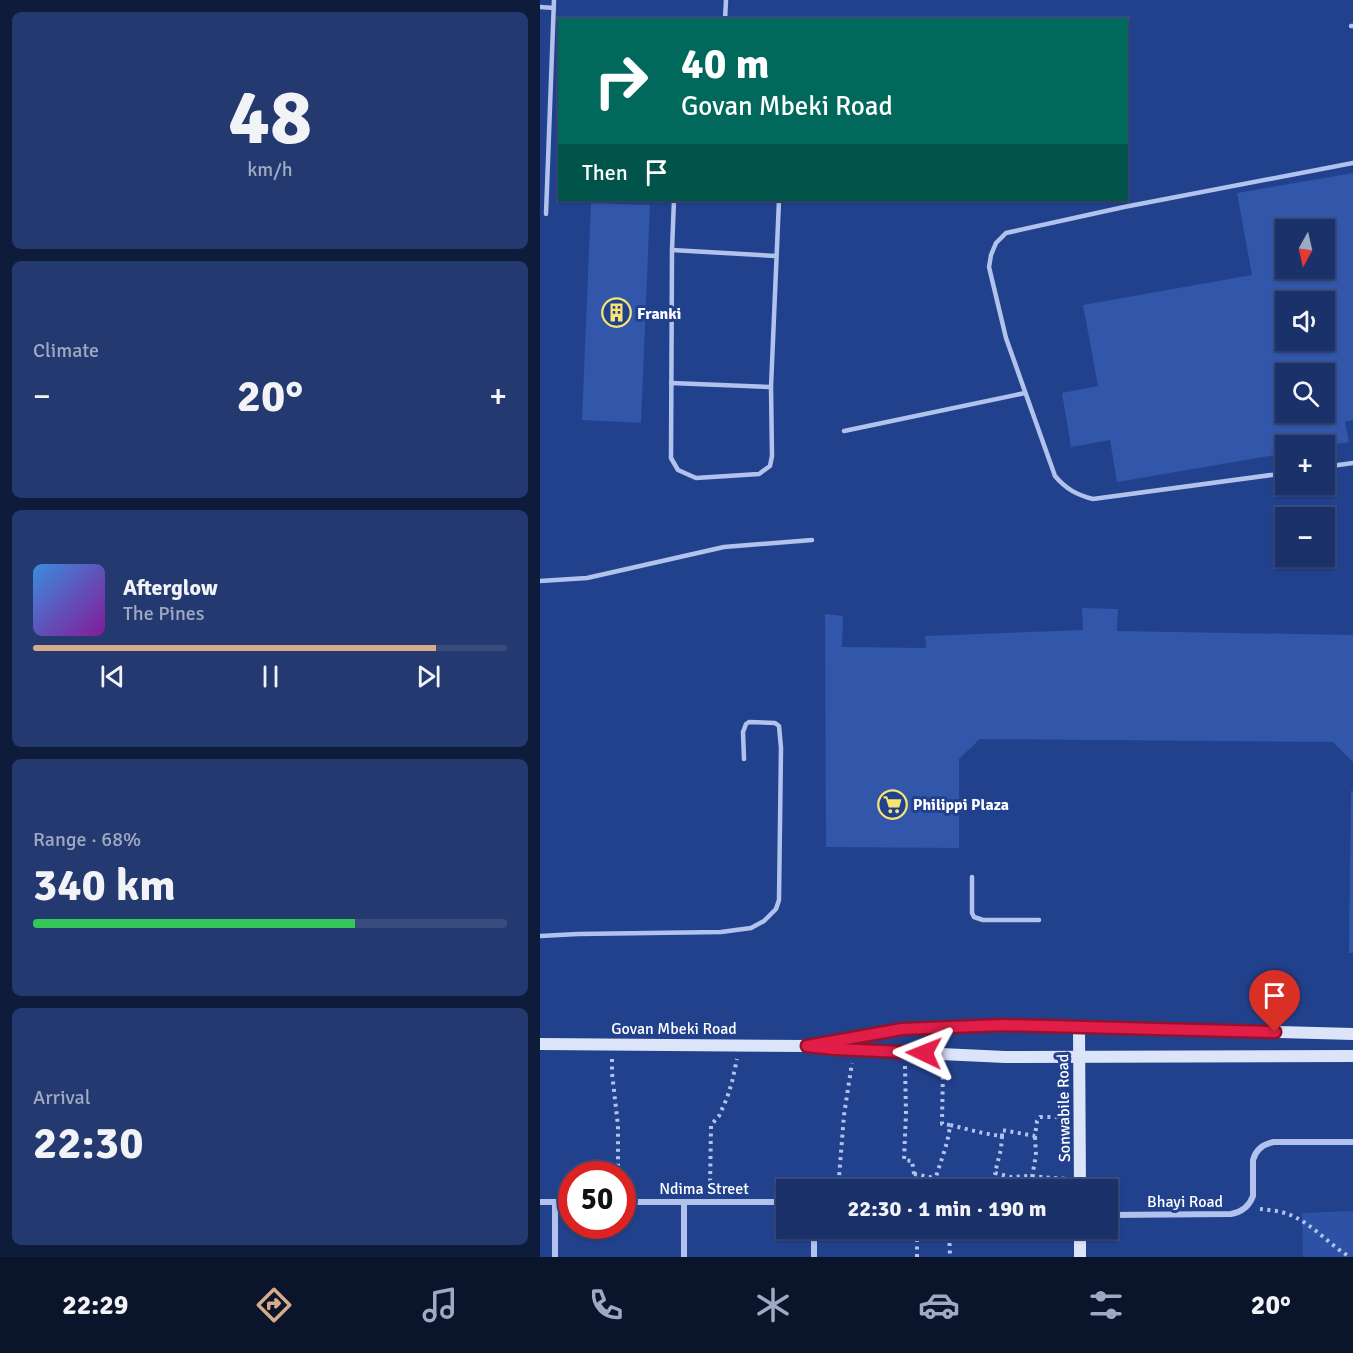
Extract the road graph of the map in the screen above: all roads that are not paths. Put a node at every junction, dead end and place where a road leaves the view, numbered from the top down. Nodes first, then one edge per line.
1 (554, 0) edge
2 (726, 0) edge
3 (540, 7) edge
4 (554, 8) junction
5 (725, 18) edge
6 (540, 127) edge
7 (549, 127) junction
8 (1353, 163) edge
9 (674, 201) edge
10 (779, 201) edge
11 (546, 214) dead end
12 (672, 250) junction
13 (776, 256) junction
14 (671, 383) junction
15 (771, 387) junction
16 (1025, 393) junction
17 (844, 431) dead end
18 (1353, 463) edge
19 (1335, 465) edge
20 (1275, 475) edge
21 (812, 540) dead end
22 (540, 581) edge
23 (744, 759) dead end
24 (972, 877) dead end
25 (1039, 920) dead end
26 (540, 936) edge
27 (1079, 1027) junction
28 (1353, 1034) edge
29 (540, 1044) edge
30 (807, 1046) junction
31 (1079, 1056) junction
32 (1353, 1056) edge
33 (1353, 1142) edge
34 (1080, 1179) edge
35 (540, 1202) edge
36 (555, 1202) joint
37 (636, 1202) edge
38 (684, 1202) junction
39 (776, 1202) edge
40 (1118, 1215) edge
41 (814, 1239) edge
42 (1080, 1239) edge
43 (555, 1257) edge
44 (684, 1257) edge
45 (814, 1257) edge
46 (1080, 1257) edge

1 - 4 lane
2 - 5 lane
3 - 4 lane
4 - 7 lane
6 - 7 lane
7 - 11 lane
8 - 16 lane
9 - 12 lane
10 - 13 lane
12 - 13 lane
12 - 14 lane
13 - 15 lane
14 - 15 lane
14 - 15 lane
16 - 17 lane
16 - 20 lane
18 - 19 lane
21 - 22 lane
23 - 26 lane
24 - 25 lane
27 - 28 main road, Govan Mbeki Road
27 - 30 main road, Govan Mbeki Road
27 - 31 main road, Sonwabile Road
29 - 30 main road, Govan Mbeki Road
30 - 31 main road, Govan Mbeki Road
31 - 32 main road, Govan Mbeki Road
31 - 34 main road, Sonwabile Road
33 - 40 street, Bhayi Road
35 - 36 street
36 - 43 street
37 - 38 street, Ndima Street
38 - 39 street, Ndima Street
38 - 44 street
41 - 45 street
42 - 46 main road

